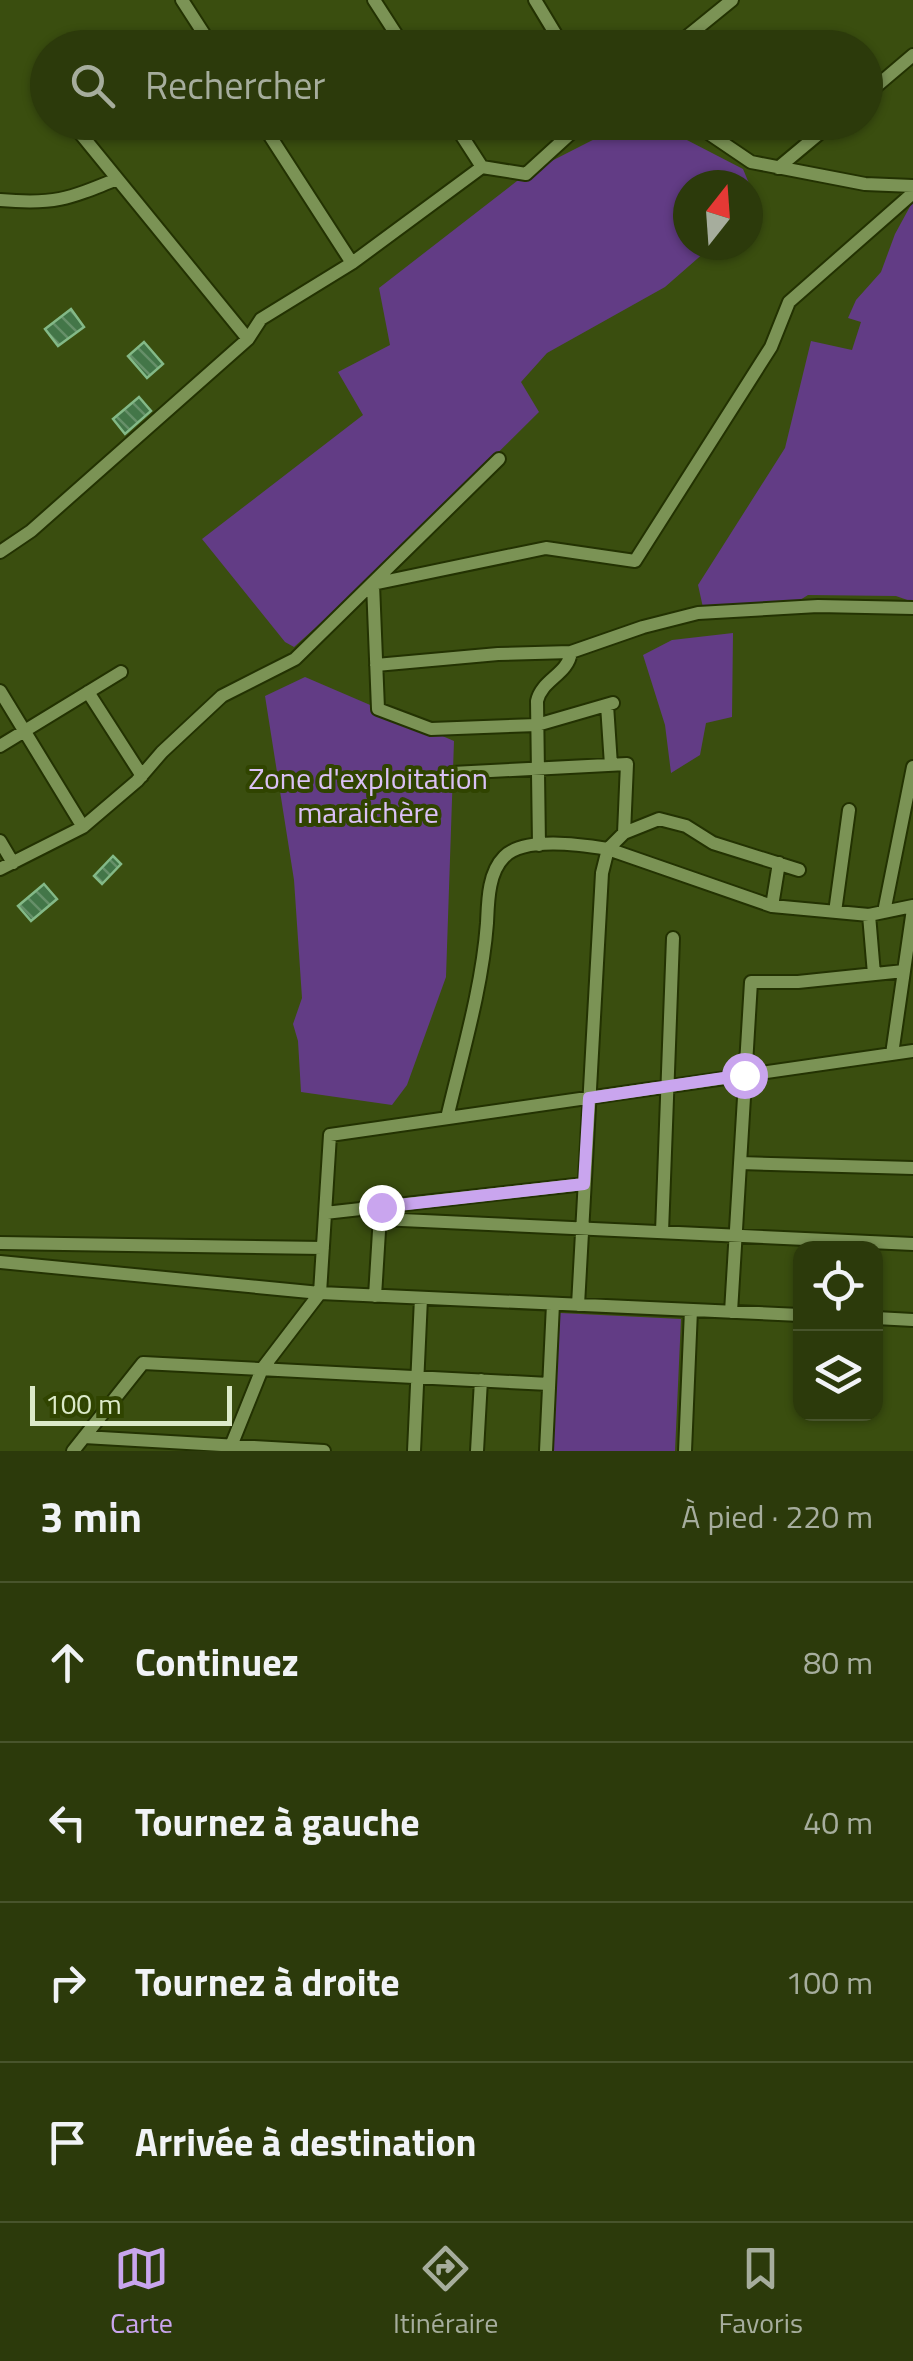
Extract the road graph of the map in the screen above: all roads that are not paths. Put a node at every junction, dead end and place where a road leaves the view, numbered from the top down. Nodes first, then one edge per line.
1 (182, 0) edge
2 (374, 0) edge
3 (536, 0) edge
4 (732, 0) edge
5 (201, 30) edge
6 (393, 30) edge
7 (554, 30) edge
8 (695, 30) edge
9 (913, 56) edge
10 (883, 81) edge
11 (86, 140) edge
12 (274, 140) edge
13 (465, 140) edge
14 (563, 140) edge
15 (719, 140) edge
16 (811, 140) edge
17 (482, 167) junction
18 (778, 168) junction
19 (117, 178) junction
20 (913, 190) edge
21 (0, 200) edge
22 (352, 262) junction
23 (248, 339) junction
24 (499, 460) dead end
25 (3, 544) edge
26 (373, 584) junction
27 (913, 608) edge
28 (571, 652) junction
29 (376, 665) junction
30 (120, 672) dead end
31 (0, 691) edge
32 (88, 692) junction
33 (537, 725) junction
34 (24, 731) junction
35 (0, 746) edge
36 (611, 765) junction
37 (913, 767) edge
38 (538, 769) junction
39 (452, 774) dead end
40 (142, 776) junction
41 (848, 810) dead end
42 (83, 827) junction
43 (624, 833) junction
44 (0, 841) edge
45 (539, 844) junction
46 (608, 849) junction
47 (780, 863) junction
48 (6, 866) edge
49 (800, 870) dead end
50 (772, 906) junction
51 (913, 907) edge
52 (835, 912) junction
53 (884, 912) junction
54 (869, 914) junction
55 (673, 938) dead end
56 (904, 970) junction
57 (874, 974) junction
58 (913, 1051) edge
59 (892, 1054) junction
60 (744, 1075) junction
61 (668, 1086) junction
62 (589, 1098) junction
63 (446, 1118) junction
64 (740, 1163) junction
65 (913, 1168) edge
66 (584, 1184) junction
67 (380, 1213) junction
68 (325, 1214) junction
69 (582, 1229) junction
70 (662, 1232) junction
71 (735, 1236) junction
72 (0, 1243) edge
73 (913, 1244) edge
74 (323, 1248) junction
75 (0, 1262) edge
76 (320, 1293) junction
77 (375, 1296) junction
78 (421, 1298) junction
79 (553, 1304) junction
80 (578, 1305) junction
81 (691, 1310) junction
82 (730, 1312) junction
83 (793, 1315) edge
84 (883, 1318) edge
85 (913, 1320) edge
86 (262, 1369) junction
87 (417, 1377) junction
88 (481, 1380) junction
89 (549, 1384) junction
90 (84, 1437) junction
91 (169, 1447) edge
92 (229, 1448) edge
93 (74, 1451) edge
94 (324, 1451) edge
95 (414, 1451) edge
96 (477, 1451) edge
97 (546, 1451) edge
98 (686, 1451) edge

1 - 5 street
2 - 6 street
3 - 7 street
4 - 8 street
9 - 10 street
11 - 19 street
12 - 22 street
13 - 17 street
14 - 17 street
15 - 18 street
16 - 18 street
17 - 22 street
18 - 20 street
19 - 21 street
19 - 23 street
20 - 26 street
22 - 23 street
23 - 25 street
24 - 26 street
26 - 29 street
26 - 40 street
27 - 28 street
28 - 29 street
28 - 33 street
29 - 33 street
30 - 32 street
31 - 34 street
32 - 34 street
32 - 40 street
33 - 36 street
33 - 38 street
34 - 35 street
34 - 42 street
36 - 38 street
36 - 43 street
37 - 53 street
38 - 39 street
38 - 45 street
40 - 42 street
41 - 52 street
42 - 48 street
43 - 46 street
43 - 47 street
44 - 48 street
45 - 46 street
45 - 63 street
46 - 50 street
46 - 62 street
47 - 49 street
47 - 50 street
50 - 52 street
51 - 53 street
51 - 56 street
52 - 54 street
53 - 54 street
54 - 57 street
55 - 61 street
56 - 57 street
56 - 59 street
57 - 60 street
58 - 59 street
59 - 60 street
60 - 61 street
60 - 64 street
61 - 62 street
61 - 70 street
62 - 63 street
62 - 66 street
63 - 68 street
64 - 65 street
64 - 71 street
66 - 67 street
66 - 69 street
67 - 68 street
67 - 69 street
67 - 77 street
68 - 74 street
69 - 70 street
69 - 80 street
70 - 71 street
71 - 73 street
71 - 82 street
72 - 74 street
74 - 76 street
75 - 76 street
76 - 77 street
76 - 86 street
77 - 78 street
78 - 79 street
78 - 87 street
79 - 80 street
79 - 89 street
80 - 81 street
81 - 82 street
81 - 98 street
82 - 83 street
84 - 85 street
86 - 87 street
86 - 90 street
86 - 92 street
87 - 88 street
87 - 95 street
88 - 89 street
88 - 96 street
89 - 97 street
90 - 91 street
90 - 93 street
91 - 92 street
92 - 94 street

